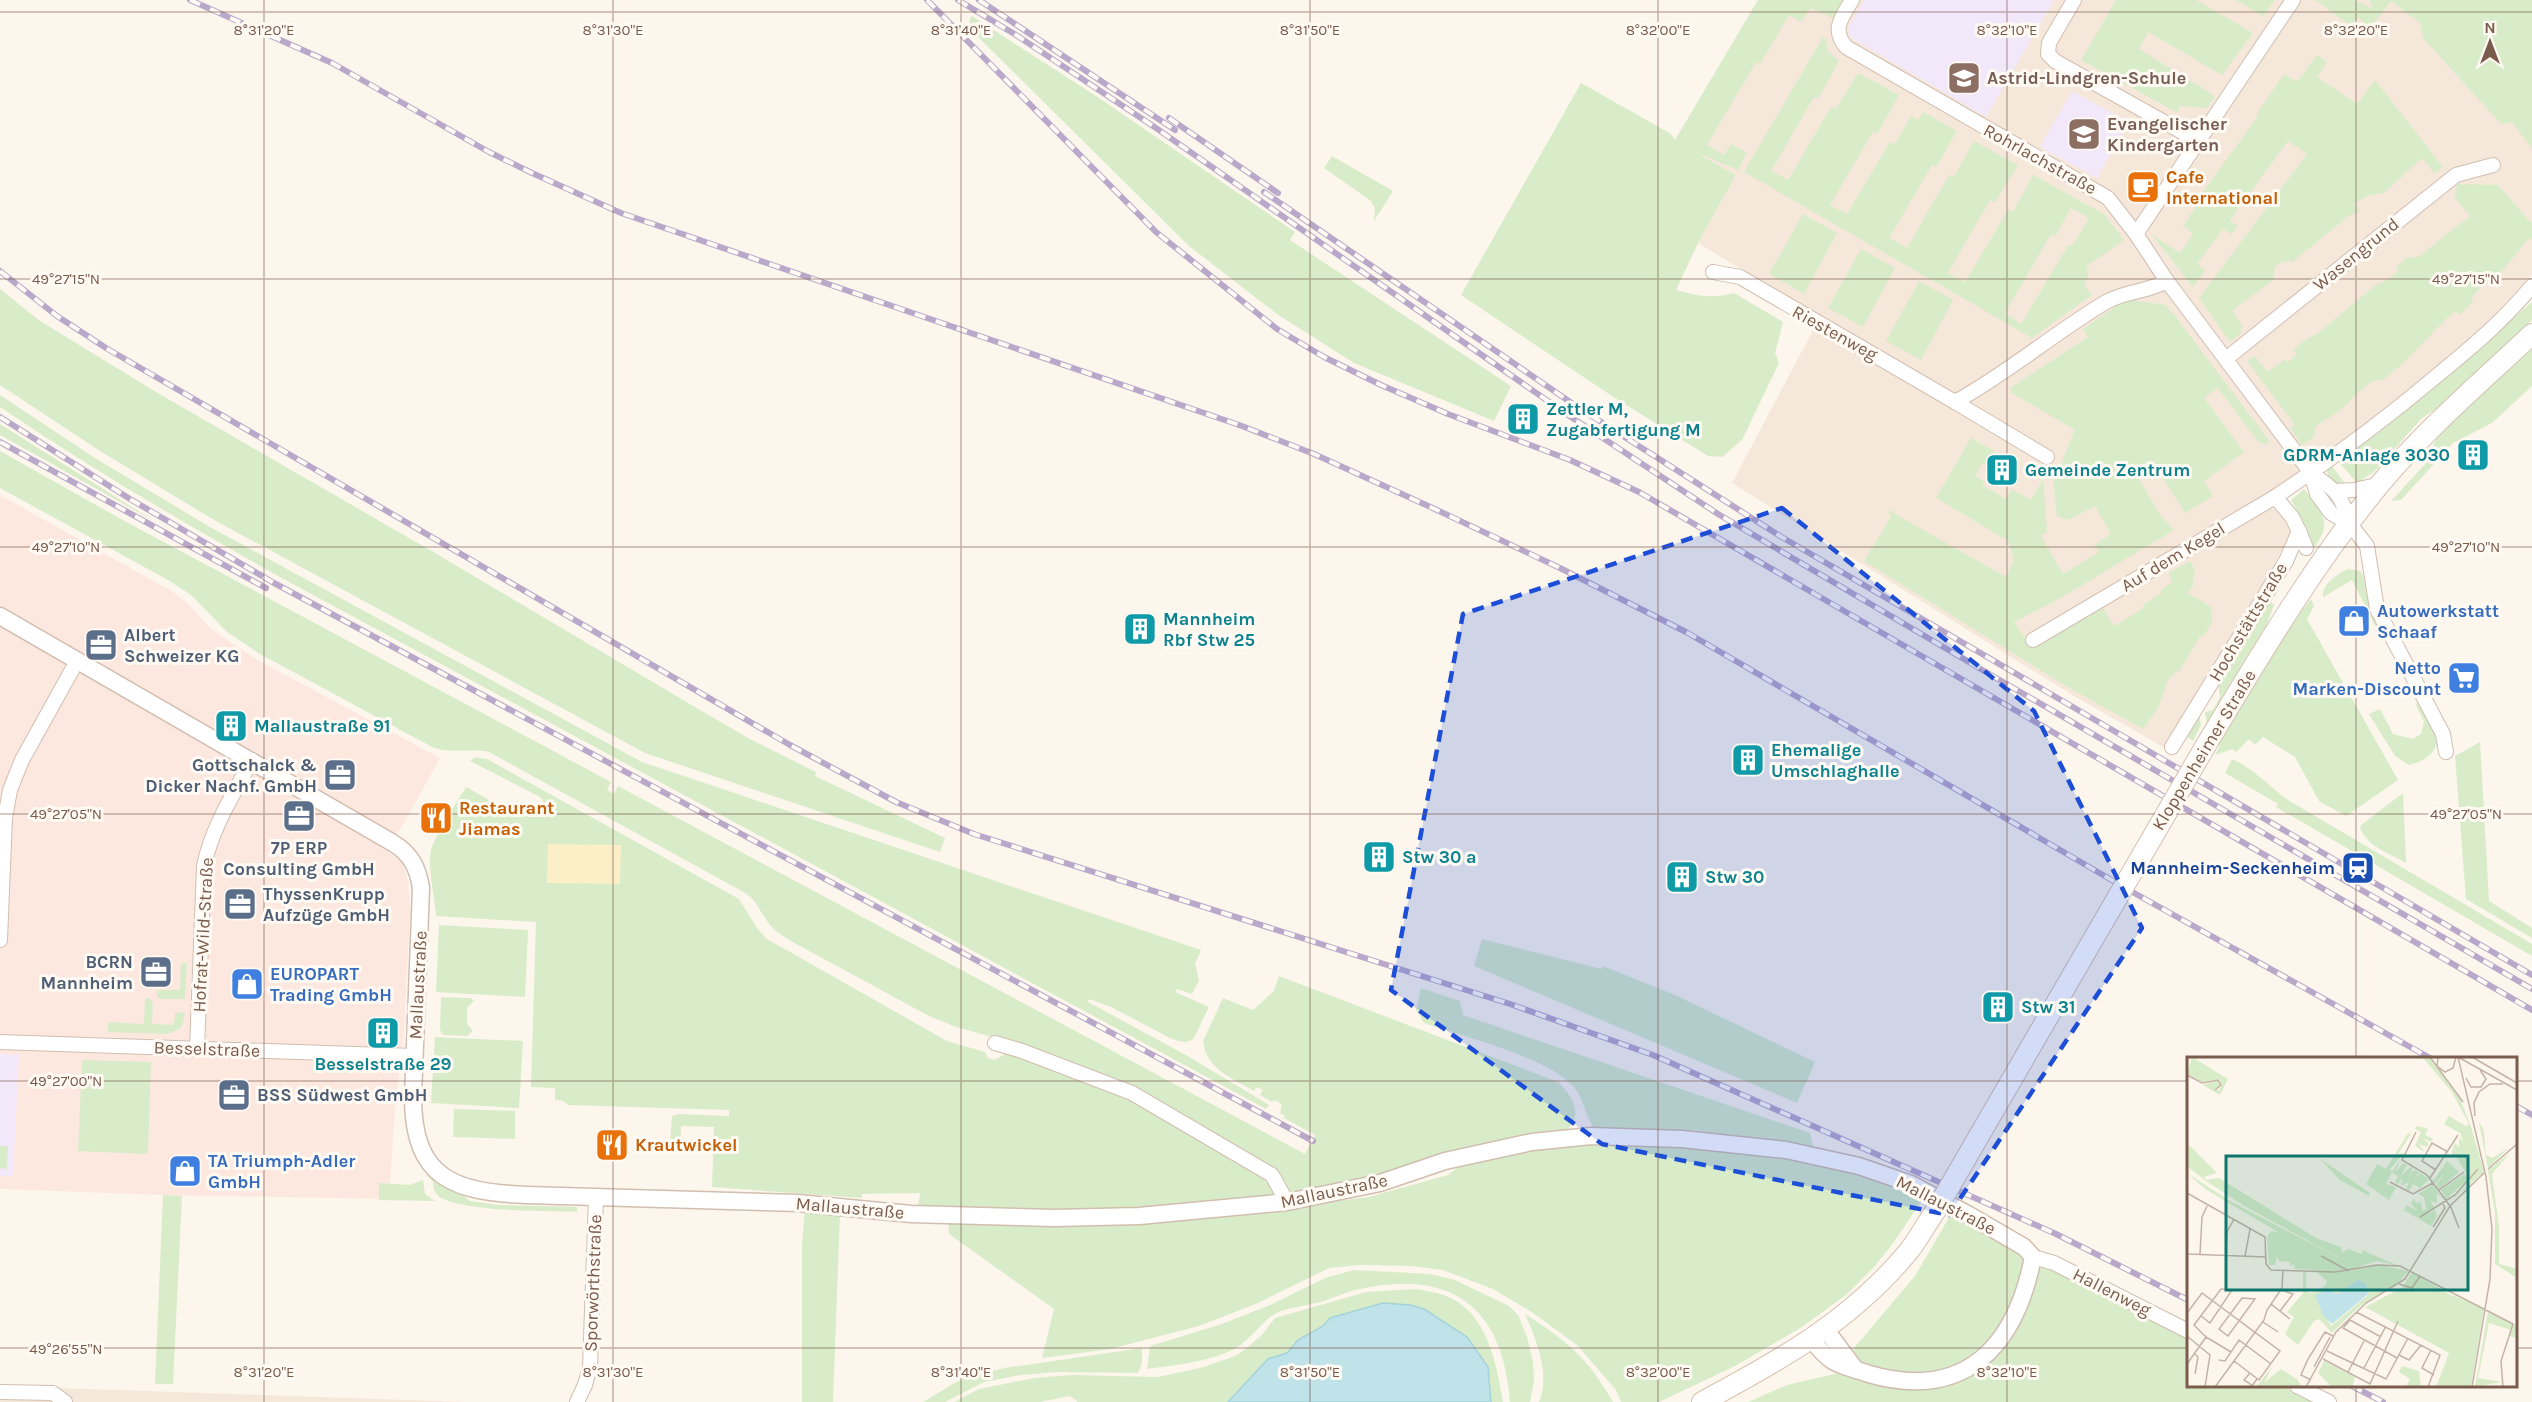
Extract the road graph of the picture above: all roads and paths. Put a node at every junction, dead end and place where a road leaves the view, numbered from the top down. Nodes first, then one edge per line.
1 (1852, 0) edge
2 (2074, 0) edge
3 (2293, 0) edge
4 (2198, 141) junction
5 (2493, 165) dead end
6 (2136, 234) junction
7 (1713, 272) dead end
8 (2168, 281) junction
9 (2532, 286) edge
10 (2532, 334) edge
11 (2227, 358) junction
12 (1954, 402) junction
13 (2047, 457) dead end
14 (2311, 473) junction
15 (2381, 484) junction
16 (2335, 491) junction
17 (2275, 497) junction
18 (2350, 524) junction
19 (2299, 531) junction
20 (2306, 548) dead end
21 (0, 616) edge
22 (2033, 640) dead end
23 (77, 661) junction
24 (2172, 747) dead end
25 (2446, 752) dead end
26 (252, 760) junction
27 (0, 940) edge
28 (0, 1042) edge
29 (995, 1043) dead end
30 (197, 1049) junction
31 (414, 1056) junction
32 (596, 1198) junction
33 (1287, 1202) junction
34 (2033, 1257) junction
35 (2187, 1330) edge
36 (1819, 1335) junction
37 (2299, 1387) edge
38 (0, 1392) edge
39 (65, 1402) edge
40 (576, 1402) edge
41 (1702, 1402) edge
42 (2329, 1402) edge

1 - 6 street, Rohrlachstraße
2 - 4 street
3 - 4 street
4 - 6 street
5 - 11 street, Wasengrund
6 - 8 street, Rohrlachstraße
7 - 12 street, Riestenweg
8 - 11 street, Rohrlachstraße
8 - 12 street
9 - 14 street
10 - 15 main road, Kloppenheimer Straße
11 - 14 street, Rohrlachstraße
12 - 13 street, Riestenweg
14 - 16 street, Rohrlachstraße
14 - 17 street, Auf dem Kegel
14 - 18 street, Rohrlachstraße
15 - 16 street
15 - 18 main road, Kloppenheimer Straße
16 - 18 street, Rohrlachstraße
17 - 19 street
17 - 22 street, Auf dem Kegel
18 - 25 street
18 - 36 main road, Kloppenheimer Straße, bridge
19 - 20 street
19 - 24 street, Hochstättstraße
21 - 23 street, Mallaustraße
23 - 26 street, Mallaustraße
23 - 27 street
26 - 30 street, Hofrat-Wild-Straße
26 - 31 street, Mallaustraße
28 - 30 street, Besselstraße
29 - 33 street
30 - 31 street, Besselstraße
31 - 32 street, Mallaustraße
32 - 33 street, Mallaustraße
32 - 40 street, Sporwörthstraße
33 - 34 street, Mallaustraße
34 - 35 street, Hallenweg
34 - 36 street
36 - 41 main road, Kloppenheimer Straße
37 - 42 street
38 - 39 street

